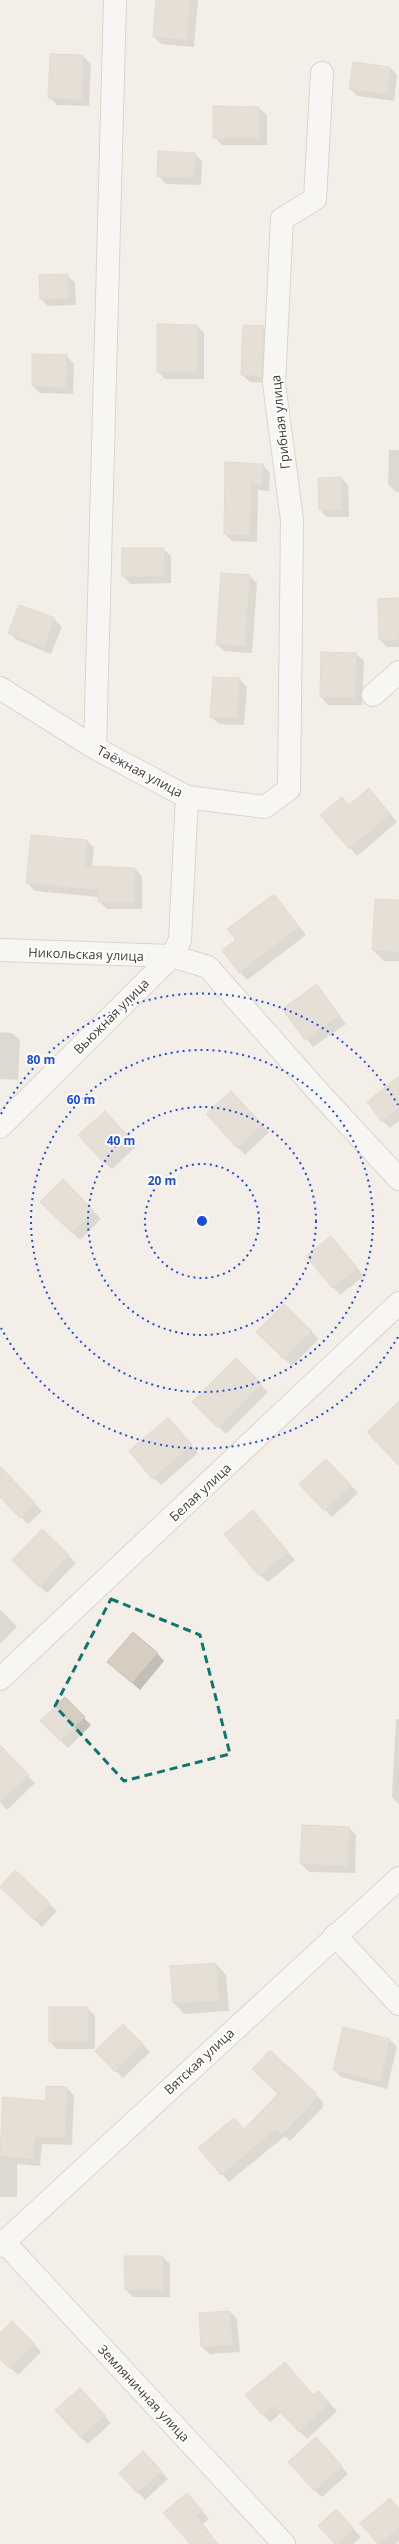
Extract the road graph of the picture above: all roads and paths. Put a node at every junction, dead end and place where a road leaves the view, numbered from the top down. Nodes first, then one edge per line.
1 (115, 0) edge
2 (322, 73) dead end
3 (399, 672) edge
4 (0, 688) edge
5 (373, 695) dead end
6 (95, 748) junction
7 (289, 788) joint
8 (187, 797) junction
9 (0, 950) edge
10 (172, 956) junction
11 (0, 1127) edge
12 (399, 1179) edge
13 (399, 1303) edge
14 (0, 1679) edge
15 (399, 1878) edge
16 (335, 1935) junction
17 (399, 2004) edge
18 (2, 2244) edge
19 (284, 2544) edge

1 - 6 street
2 - 7 street, Грибная улица
3 - 5 street
4 - 6 street, Таёжная улица
6 - 8 street, Таёжная улица
7 - 8 street, Таёжная улица
8 - 10 street
9 - 10 street, Никольская улица
10 - 11 street, Вьюжная улица
10 - 12 street, Никольская улица
13 - 14 street, Белая улица
15 - 16 street, Вятская улица
16 - 17 street
16 - 18 street, Вятская улица
18 - 19 street, Земляничная улица

